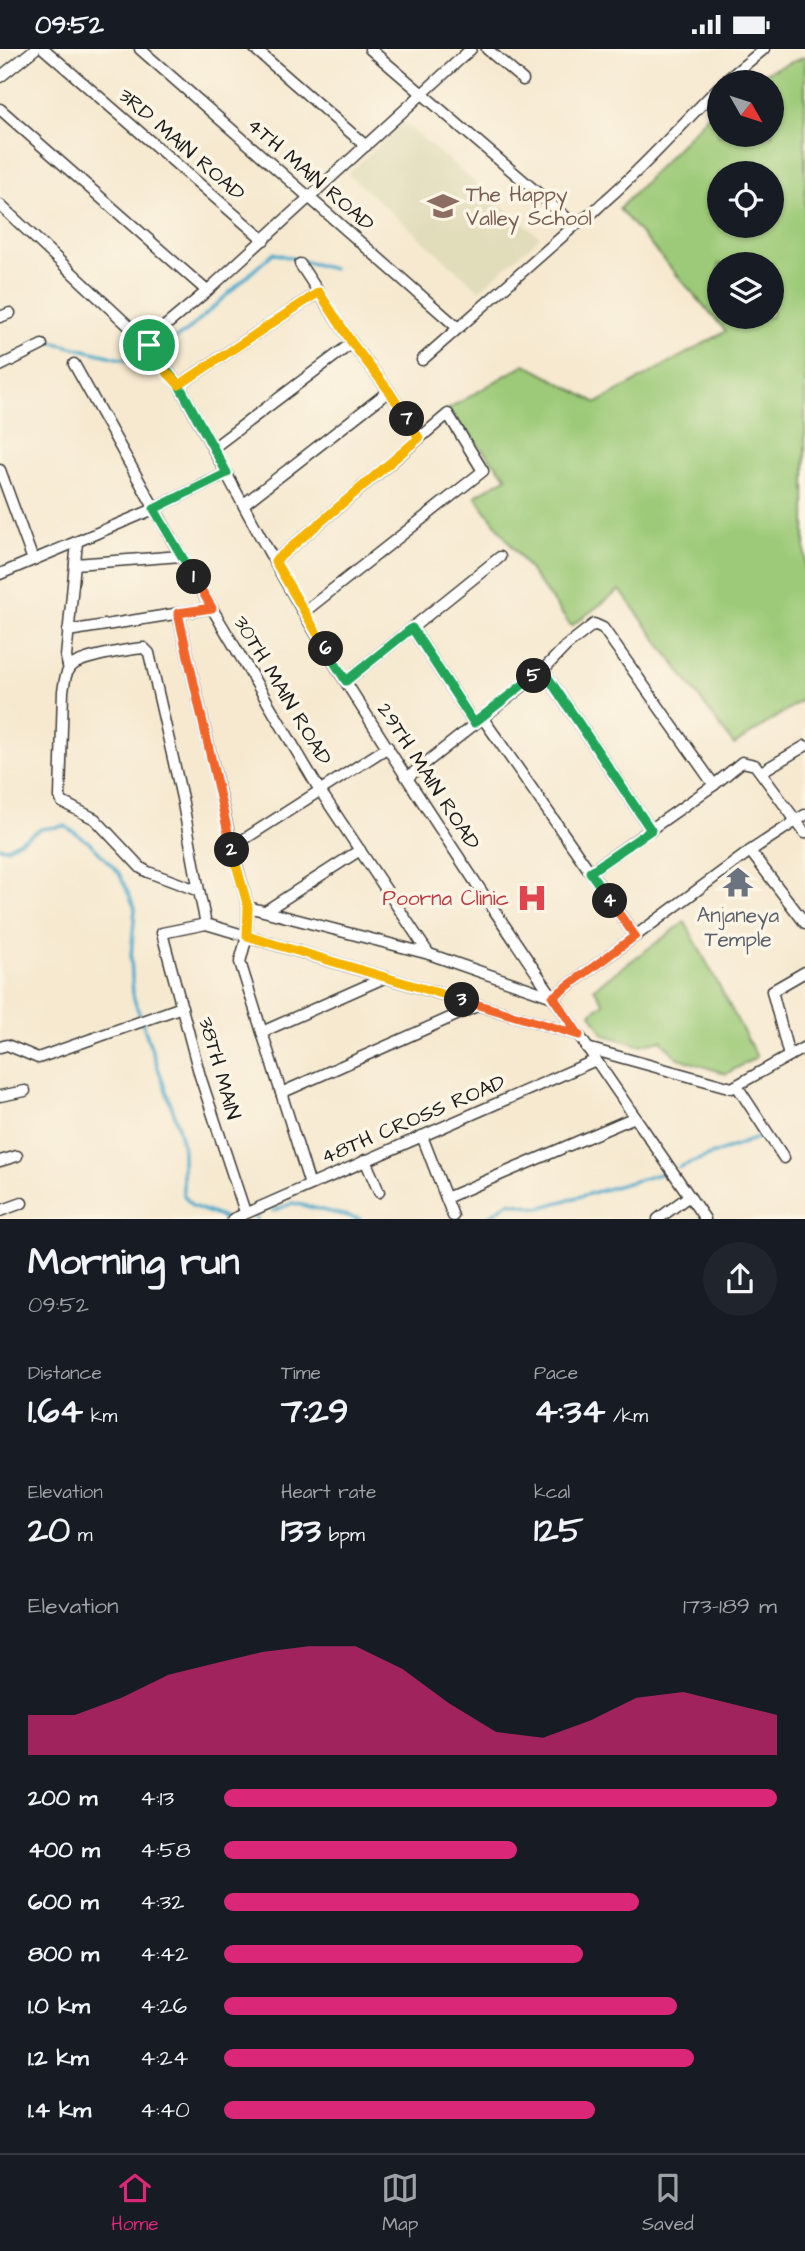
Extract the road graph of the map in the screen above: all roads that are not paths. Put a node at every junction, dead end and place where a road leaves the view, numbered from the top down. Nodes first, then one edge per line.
1 (35, 49) edge
2 (44, 49) edge
3 (140, 49) edge
4 (255, 49) edge
5 (370, 49) edge
6 (471, 49) edge
7 (487, 49) edge
8 (764, 49) edge
9 (739, 70) edge
10 (0, 77) edge
11 (523, 80) dead end
12 (422, 95) junction
13 (707, 99) edge
14 (0, 109) edge
15 (366, 146) junction
16 (309, 198) junction
17 (0, 205) edge
18 (578, 222) junction
19 (264, 240) junction
20 (300, 264) dead end
21 (207, 291) junction
22 (319, 292) junction
23 (458, 328) junction
24 (148, 343) junction
25 (352, 343) junction
26 (42, 345) dead end
27 (422, 360) dead end
28 (74, 365) dead end
29 (0, 366) edge
30 (179, 385) junction
31 (389, 391) junction
32 (419, 438) junction
33 (214, 449) junction
34 (0, 470) edge
35 (227, 473) junction
36 (244, 504) junction
37 (154, 509) junction
38 (69, 545) junction
39 (181, 556) junction
40 (500, 557) dead end
41 (33, 560) junction
42 (275, 561) junction
43 (75, 564) junction
44 (0, 574) edge
45 (212, 608) junction
46 (304, 612) junction
47 (178, 613) junction
48 (412, 628) junction
49 (68, 631) junction
50 (69, 670) junction
51 (543, 670) junction
52 (346, 681) junction
53 (478, 720) junction
54 (805, 746) edge
55 (388, 747) junction
56 (761, 772) junction
57 (408, 778) junction
58 (715, 785) junction
59 (319, 789) junction
60 (800, 818) edge
61 (651, 830) junction
62 (805, 833) edge
63 (232, 846) junction
64 (360, 850) junction
65 (750, 851) junction
66 (590, 872) junction
67 (199, 891) junction
68 (248, 907) junction
69 (267, 910) junction
70 (805, 923) edge
71 (206, 924) junction
72 (247, 936) junction
73 (635, 936) junction
74 (429, 954) junction
75 (805, 972) edge
76 (386, 977) junction
77 (553, 997) junction
78 (479, 1005) junction
79 (182, 1007) junction
80 (262, 1032) junction
81 (579, 1035) junction
82 (0, 1047) edge
83 (805, 1047) edge
84 (587, 1048) junction
85 (789, 1056) junction
86 (596, 1060) junction
87 (737, 1086) junction
88 (25, 1091) dead end
89 (282, 1093) junction
90 (0, 1097) edge
91 (635, 1117) junction
92 (422, 1136) junction
93 (17, 1156) dead end
94 (784, 1158) dead end
95 (365, 1160) junction
96 (0, 1161) edge
97 (310, 1185) junction
98 (379, 1192) dead end
99 (689, 1196) junction
100 (446, 1198) junction
101 (22, 1203) dead end
102 (261, 1207) junction
103 (0, 1210) edge
104 (245, 1212) junction
105 (453, 1216) dead end
106 (233, 1219) edge
107 (268, 1219) edge
108 (658, 1219) edge
109 (705, 1219) edge

1 - 10 street
2 - 19 street, 3RD MAIN ROAD
3 - 16 street, 4TH MAIN ROAD
4 - 15 street
5 - 12 street
6 - 12 street
7 - 11 street
8 - 9 street
12 - 15 street
12 - 18 street
13 - 18 street
14 - 21 street
15 - 16 street
16 - 19 street
16 - 23 street, 4TH MAIN ROAD
17 - 24 street
18 - 23 street
19 - 21 street
20 - 22 street
21 - 24 street
22 - 25 street
22 - 30 street
23 - 27 street
24 - 30 street, 29TH MAIN ROAD
25 - 31 street
25 - 33 street
26 - 29 street
28 - 37 street, 30TH MAIN ROAD
30 - 33 street, 29TH MAIN ROAD
31 - 32 street
31 - 36 street
32 - 42 street
32 - 46 street
33 - 35 street, 29TH MAIN ROAD
34 - 41 street
35 - 36 street, 29TH MAIN ROAD
35 - 37 street
36 - 42 street, 29TH MAIN ROAD
37 - 38 street
37 - 39 street, 30TH MAIN ROAD
38 - 41 street
38 - 43 street
39 - 43 street
39 - 45 street, 30TH MAIN ROAD
40 - 48 street
41 - 44 street
42 - 46 street, 29TH MAIN ROAD
43 - 49 street
45 - 47 street
45 - 59 street, 30TH MAIN ROAD
46 - 52 street, 29TH MAIN ROAD
47 - 49 street
47 - 63 street
48 - 52 street
48 - 53 street
49 - 50 street
50 - 67 street
50 - 67 street
51 - 53 street
51 - 58 street
51 - 61 street
52 - 55 street, 29TH MAIN ROAD
53 - 57 street
53 - 66 street
54 - 56 street
55 - 57 street, 29TH MAIN ROAD
55 - 59 street
56 - 58 street
56 - 60 street
57 - 77 street, 29TH MAIN ROAD
58 - 61 street
59 - 63 street
59 - 64 street, 30TH MAIN ROAD
60 - 62 street
60 - 65 street
61 - 66 street
63 - 68 street
64 - 69 street
64 - 74 street, 30TH MAIN ROAD
65 - 70 street
65 - 73 street
66 - 73 street
67 - 71 street
68 - 69 street
68 - 72 street
69 - 74 street
71 - 72 street
71 - 79 street, 38TH MAIN
72 - 76 street
72 - 80 street
73 - 77 street
74 - 77 street
75 - 85 street
76 - 78 street
76 - 80 street
77 - 81 street, 29TH MAIN ROAD
78 - 81 street
78 - 89 street
79 - 82 street
79 - 104 street, 38TH MAIN
80 - 89 street
81 - 84 street, 29TH MAIN ROAD
83 - 85 street
84 - 86 street, 29TH MAIN ROAD
84 - 87 street
85 - 87 street
86 - 91 street, 29TH MAIN ROAD
86 - 92 street, 48TH CROSS ROAD
87 - 94 street
88 - 90 street
89 - 97 street
91 - 99 street, 29TH MAIN ROAD
91 - 100 street
92 - 95 street, 48TH CROSS ROAD
92 - 100 street
93 - 96 street
95 - 97 street, 48TH CROSS ROAD
95 - 98 street
97 - 102 street, 48TH CROSS ROAD
99 - 108 street
99 - 109 street, 29TH MAIN ROAD
100 - 105 street
101 - 103 street
102 - 104 street, 48TH CROSS ROAD
102 - 107 street
104 - 106 street, 48TH CROSS ROAD

